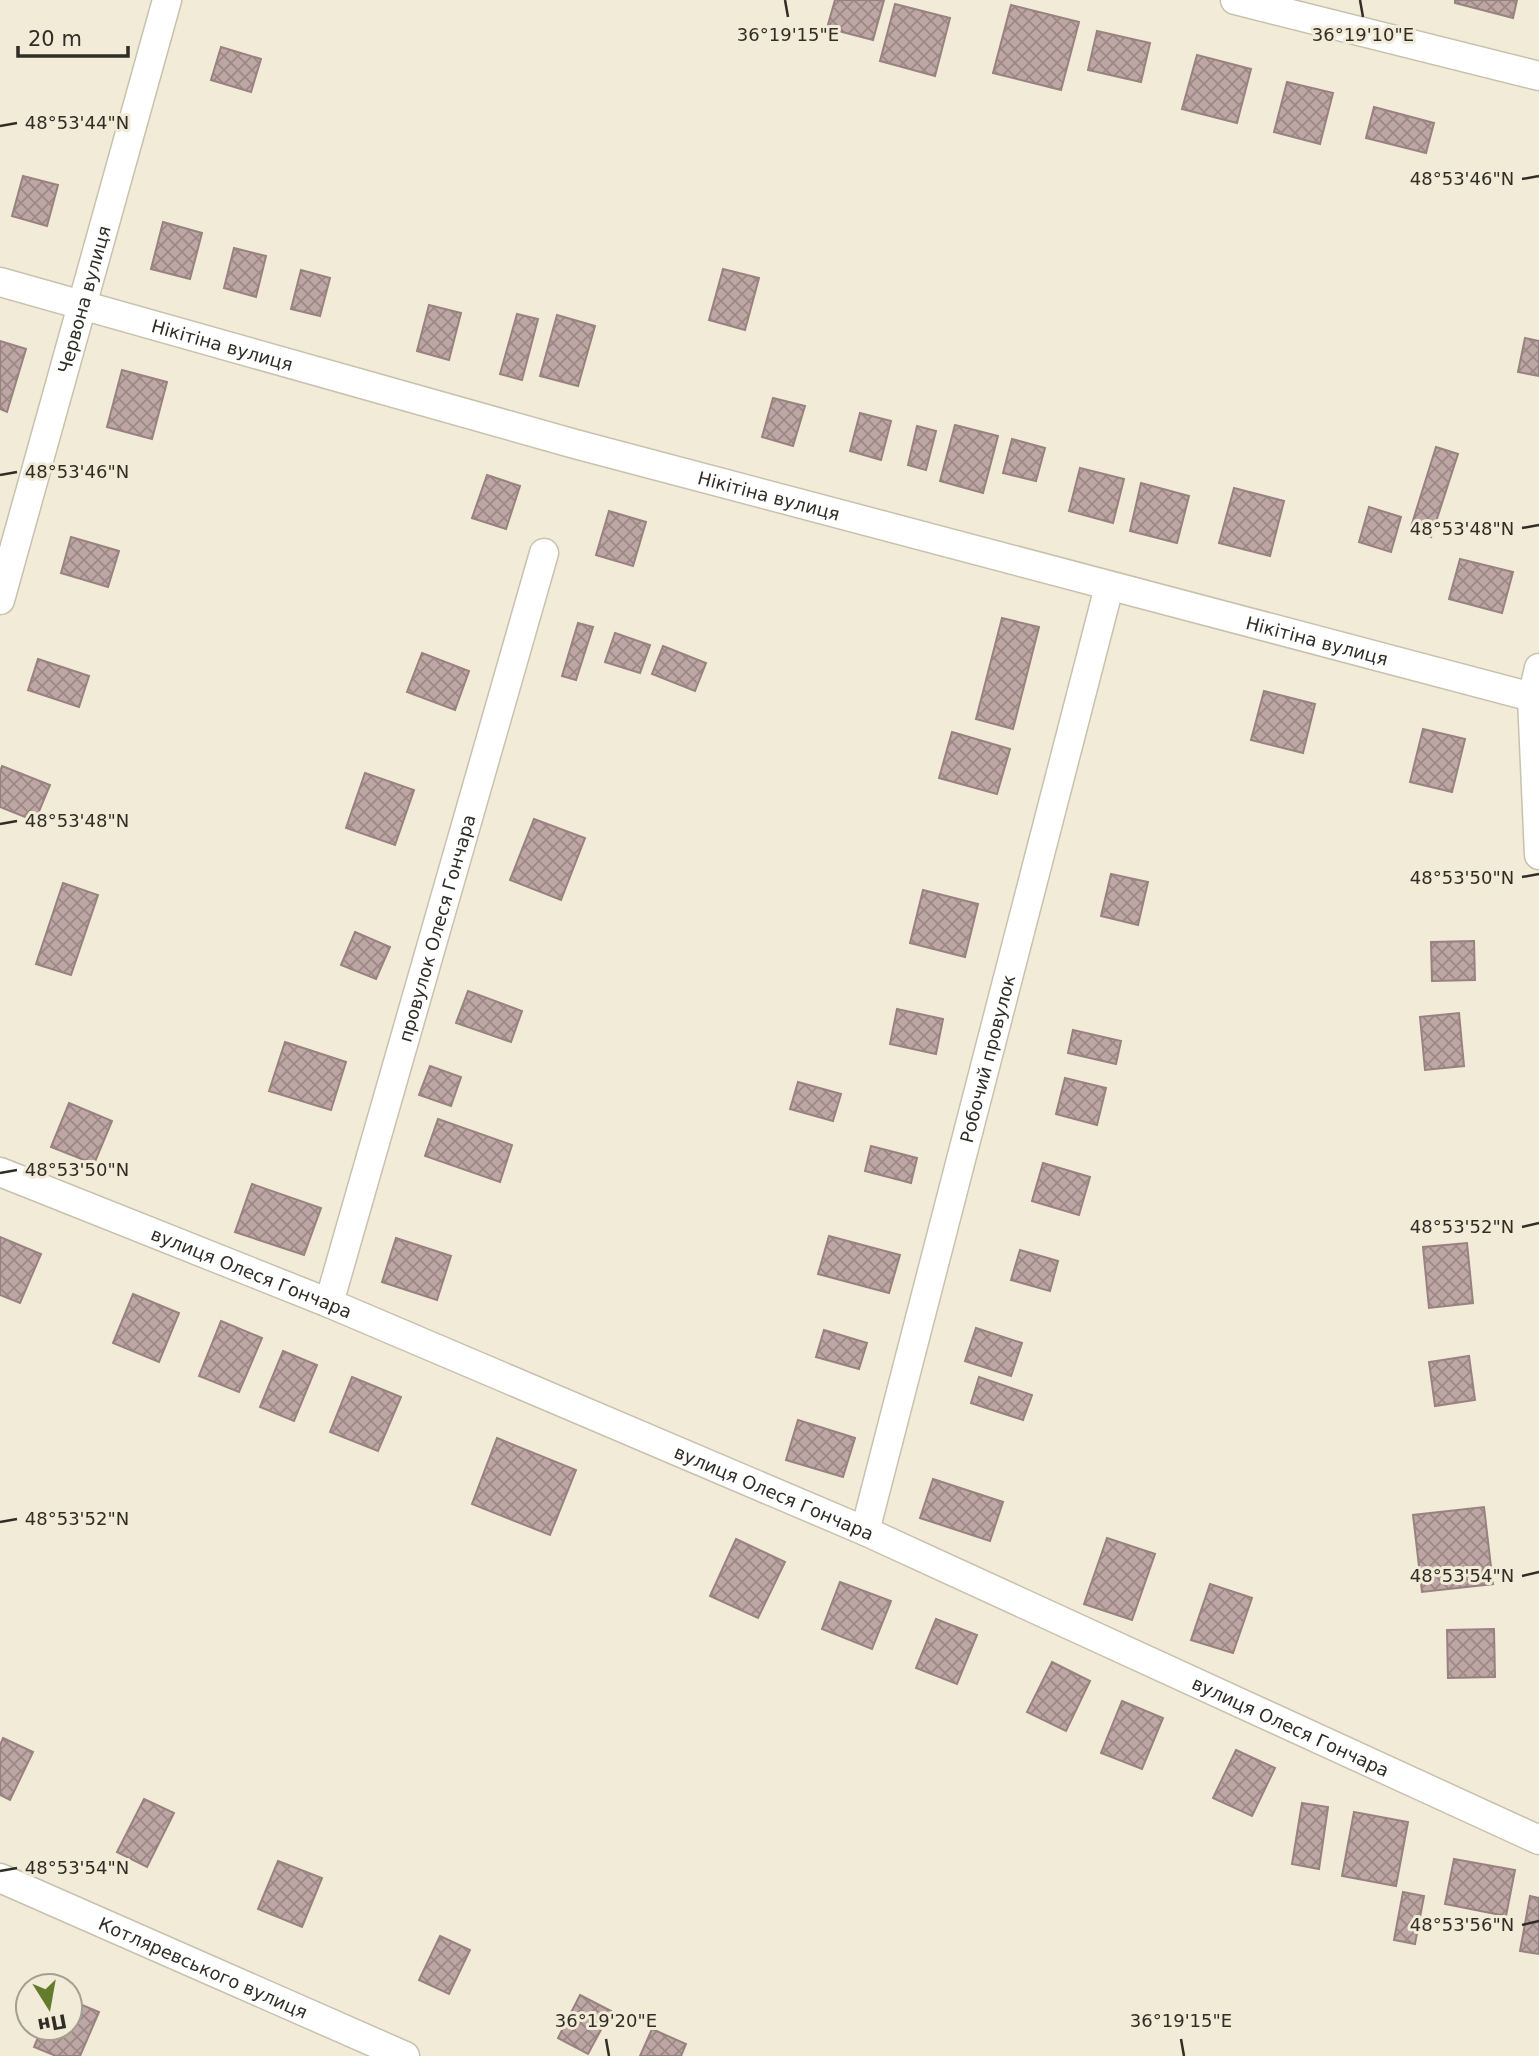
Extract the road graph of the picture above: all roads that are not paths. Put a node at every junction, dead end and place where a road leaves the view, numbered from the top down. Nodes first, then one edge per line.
1 (167, 0) edge
2 (1235, 0) edge
3 (1539, 76) edge
4 (0, 282) edge
5 (81, 304) junction
6 (544, 553) dead end
7 (1109, 587) junction
8 (0, 600) edge
9 (1539, 668) edge
10 (1535, 699) edge
11 (1539, 855) edge
12 (0, 1172) edge
13 (329, 1303) junction
14 (865, 1531) junction
15 (1539, 1840) edge
16 (0, 1878) edge
17 (405, 2056) edge

1 - 5 street, Червона вулиця
2 - 3 street
4 - 5 street, Нікітіна вулиця
5 - 7 street, Нікітіна вулиця
5 - 8 street, Червона вулиця
6 - 13 street, провулок Олеся Гончара
7 - 10 street, Нікітіна вулиця
7 - 14 street, Робочий провулок
9 - 10 street
10 - 11 street
12 - 13 street, вулиця Олеся Гончара
13 - 14 street, вулиця Олеся Гончара
14 - 15 street, вулиця Олеся Гончара
16 - 17 street, Котляревського вулиця

